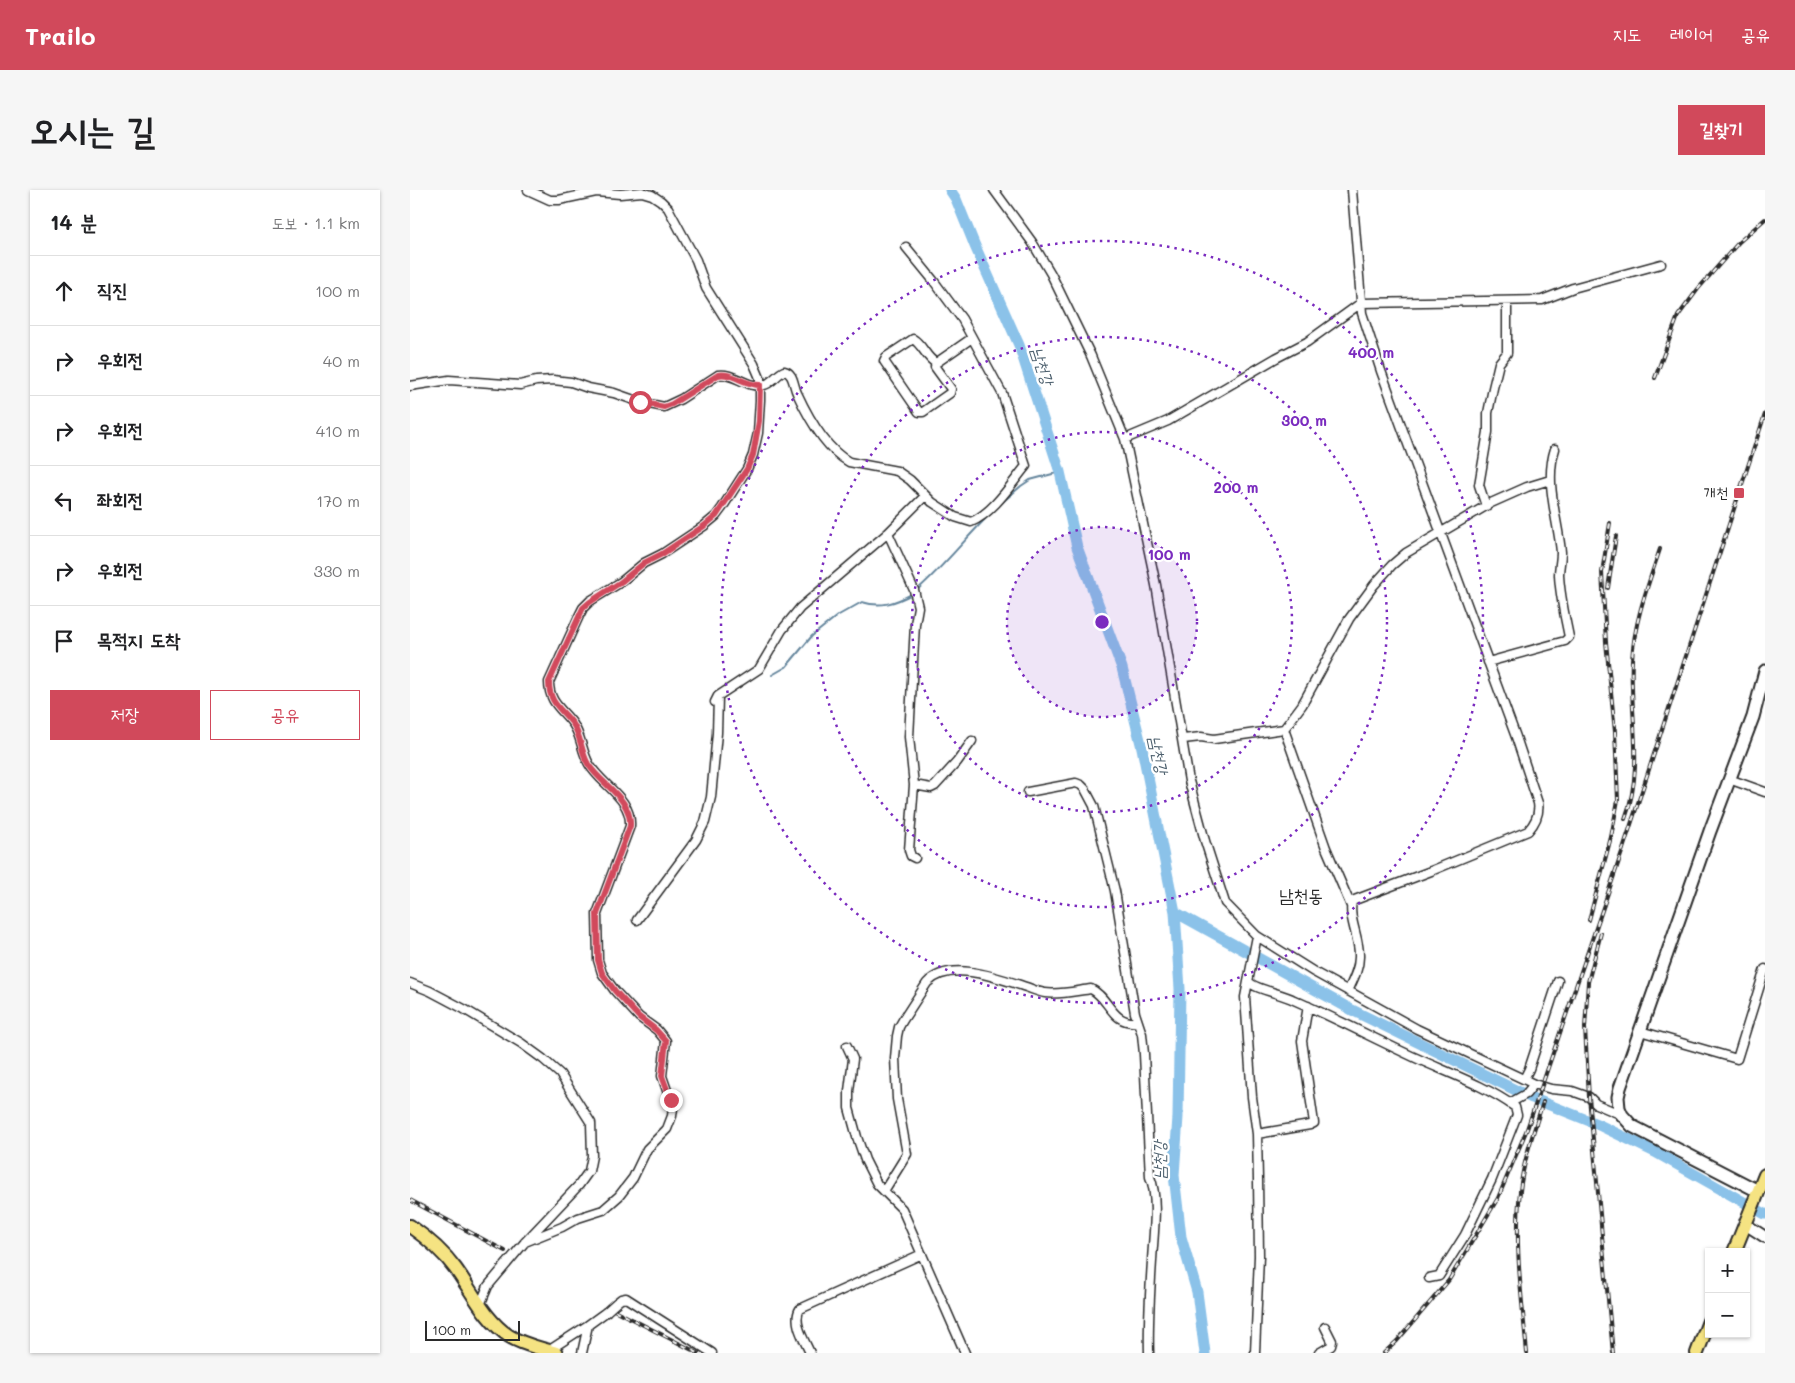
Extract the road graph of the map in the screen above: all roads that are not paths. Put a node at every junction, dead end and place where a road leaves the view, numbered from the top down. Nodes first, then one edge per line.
1 (528, 190) edge
2 (994, 190) edge
3 (1352, 190) edge
4 (906, 247) dead end
5 (1661, 264) dead end
6 (1507, 302) junction
7 (1360, 303) junction
8 (972, 338) junction
9 (936, 363) junction
10 (760, 385) junction
11 (410, 386) edge
12 (1124, 440) junction
13 (1555, 449) dead end
14 (1550, 480) junction
15 (925, 496) junction
16 (1486, 506) junction
17 (1441, 532) junction
18 (888, 533) junction
19 (1488, 662) junction
20 (1764, 678) edge
21 (1284, 729) junction
22 (1183, 739) junction
23 (972, 740) dead end
24 (1729, 779) junction
25 (914, 785) junction
26 (1028, 792) dead end
27 (1765, 792) edge
28 (915, 858) dead end
29 (1351, 906) junction
30 (637, 920) dead end
31 (1257, 940) junction
32 (1765, 969) edge
33 (1558, 981) dead end
34 (1249, 982) junction
35 (410, 983) edge
36 (1348, 991) junction
37 (1308, 1006) junction
38 (1138, 1022) junction
39 (1640, 1031) junction
40 (847, 1046) dead end
41 (1524, 1079) junction
42 (1534, 1084) junction
43 (1510, 1103) junction
44 (1622, 1115) junction
45 (1257, 1134) junction
46 (1765, 1175) edge
47 (884, 1191) junction
48 (1757, 1194) junction
49 (410, 1226) edge
50 (1741, 1235) edge
51 (1765, 1237) edge
52 (525, 1242) junction
53 (922, 1254) junction
54 (1429, 1278) dead end
55 (480, 1305) junction
56 (588, 1325) junction
57 (1325, 1327) dead end
58 (1705, 1331) edge
59 (552, 1352) edge
60 (582, 1353) edge
61 (712, 1353) edge
62 (810, 1353) edge
63 (965, 1353) edge
64 (1149, 1353) edge
65 (1255, 1353) edge
66 (1319, 1353) edge
67 (1697, 1353) edge

1 - 10 street
2 - 12 street
3 - 7 street
4 - 8 street
5 - 6 street
6 - 7 street
6 - 16 street
7 - 12 street
7 - 17 street
8 - 9 street
8 - 15 street
9 - 9 street
10 - 11 street
10 - 15 street
10 - 52 street
12 - 22 street
13 - 14 street
14 - 16 street
14 - 19 street
15 - 18 street
16 - 17 street
17 - 19 street
17 - 21 street
18 - 25 street
18 - 30 street
19 - 29 street
20 - 24 main road
21 - 22 street
21 - 29 street
22 - 31 street
23 - 25 street
24 - 27 street
24 - 39 main road
25 - 28 street
26 - 38 street
29 - 36 street
31 - 34 street
31 - 36 street
32 - 39 street
33 - 41 street
34 - 37 street
34 - 45 street
35 - 52 street
36 - 41 street
37 - 43 street
37 - 45 street
38 - 47 street
38 - 64 street
39 - 44 main road
40 - 47 street
41 - 42 street
42 - 43 street
42 - 44 street
43 - 54 street
44 - 48 main road
45 - 65 street
46 - 48 main road
47 - 53 street
48 - 50 main road
49 - 55 main road
50 - 51 street
52 - 55 street
53 - 62 street
53 - 63 street
55 - 59 main road
56 - 59 street
56 - 60 street
56 - 61 street, bridge
57 - 66 street
58 - 67 main road

